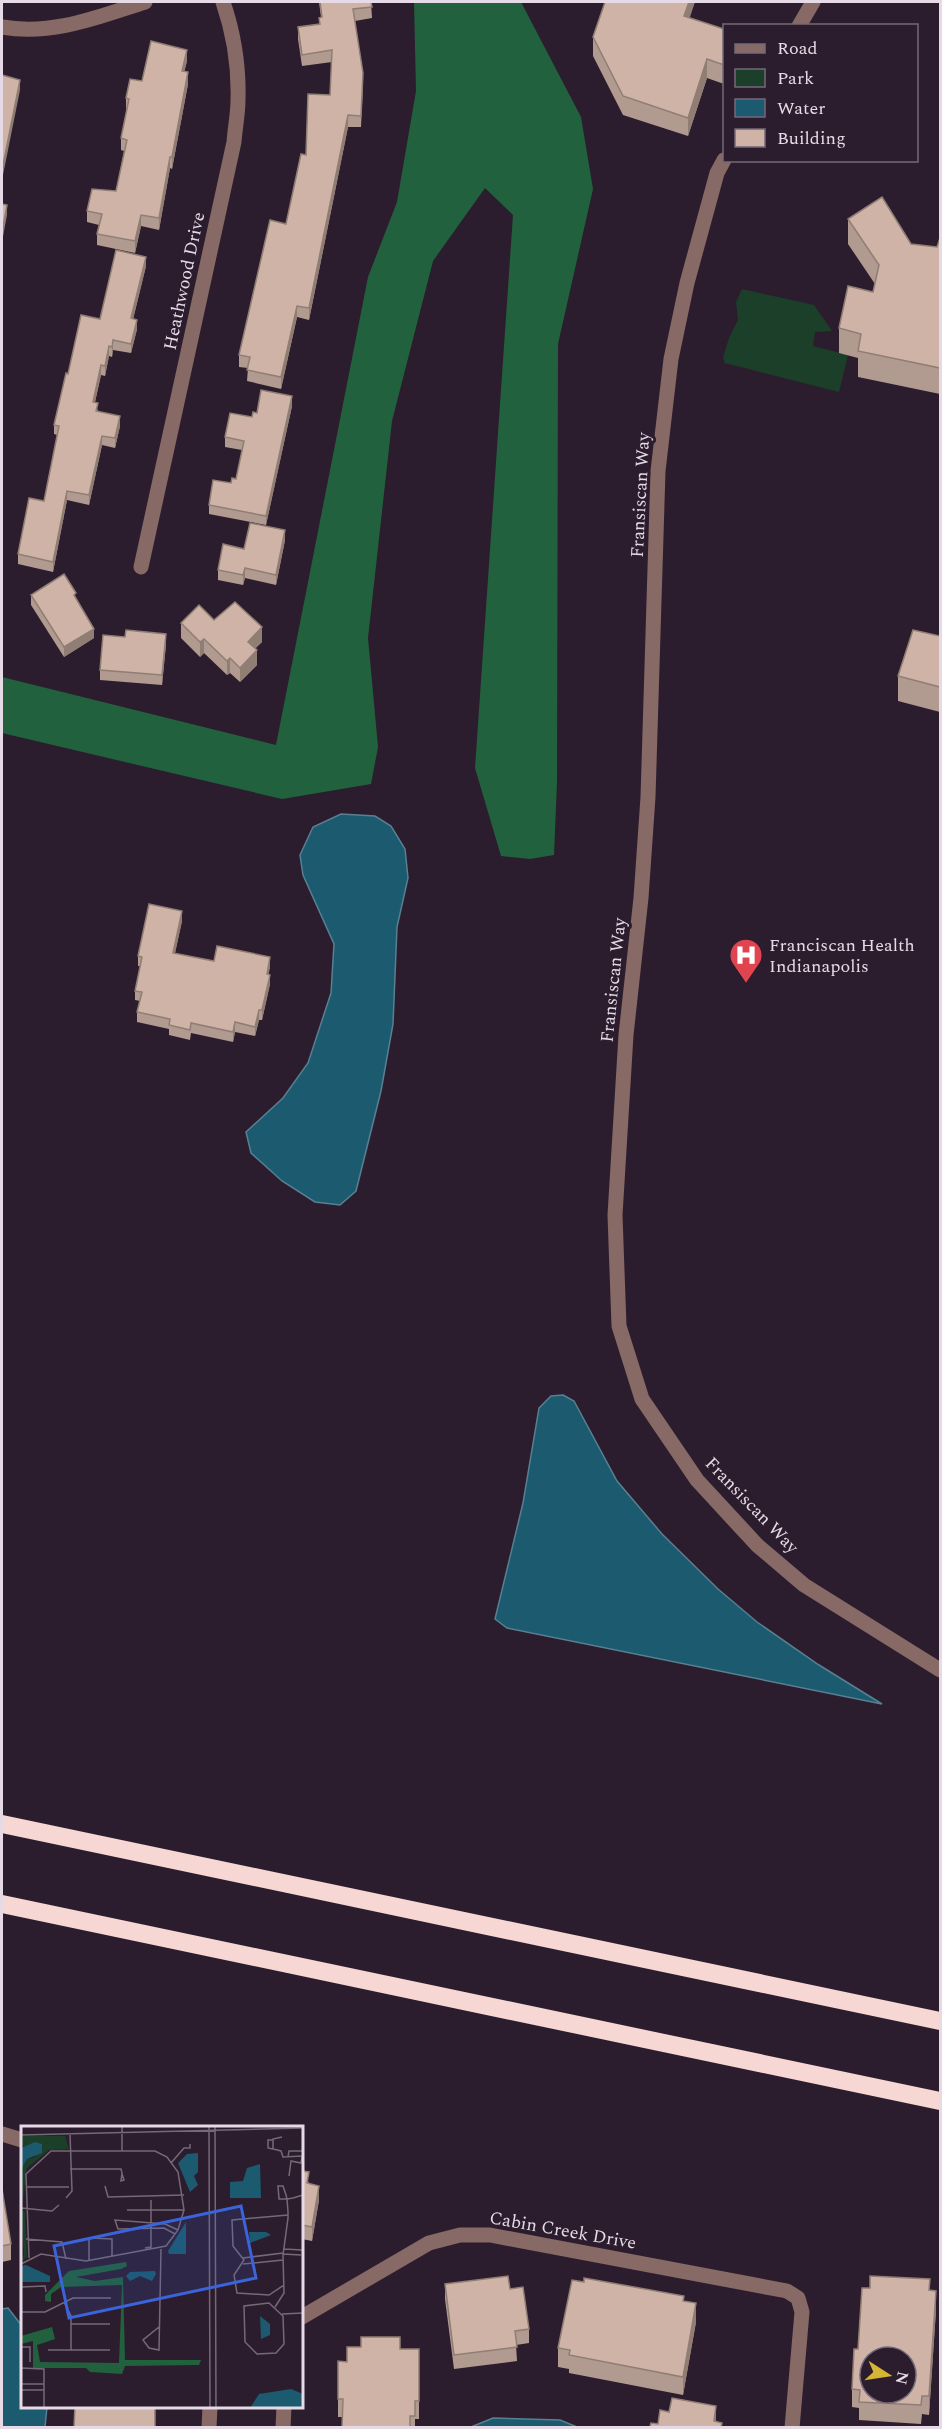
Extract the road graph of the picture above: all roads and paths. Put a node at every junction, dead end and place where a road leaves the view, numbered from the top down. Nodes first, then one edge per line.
1 (145, 2) edge
2 (223, 2) edge
3 (813, 2) edge
4 (800, 24) edge
5 (2, 27) edge
6 (723, 162) edge
7 (141, 567) dead end
8 (940, 1670) edge
9 (2, 1824) edge
10 (2, 1904) edge
11 (940, 2021) edge
12 (940, 2101) edge
13 (2, 2134) edge
14 (21, 2140) edge
15 (303, 2316) edge
16 (210, 2408) edge
17 (284, 2408) edge
18 (209, 2427) edge
19 (283, 2427) edge
20 (792, 2427) edge

1 - 5 street
2 - 7 street, Heathwood Drive
3 - 4 street
6 - 8 street, Fransiscan Way
9 - 11 highway
10 - 12 highway
13 - 14 street
15 - 20 street, Cabin Creek Drive
16 - 18 street
17 - 19 street

